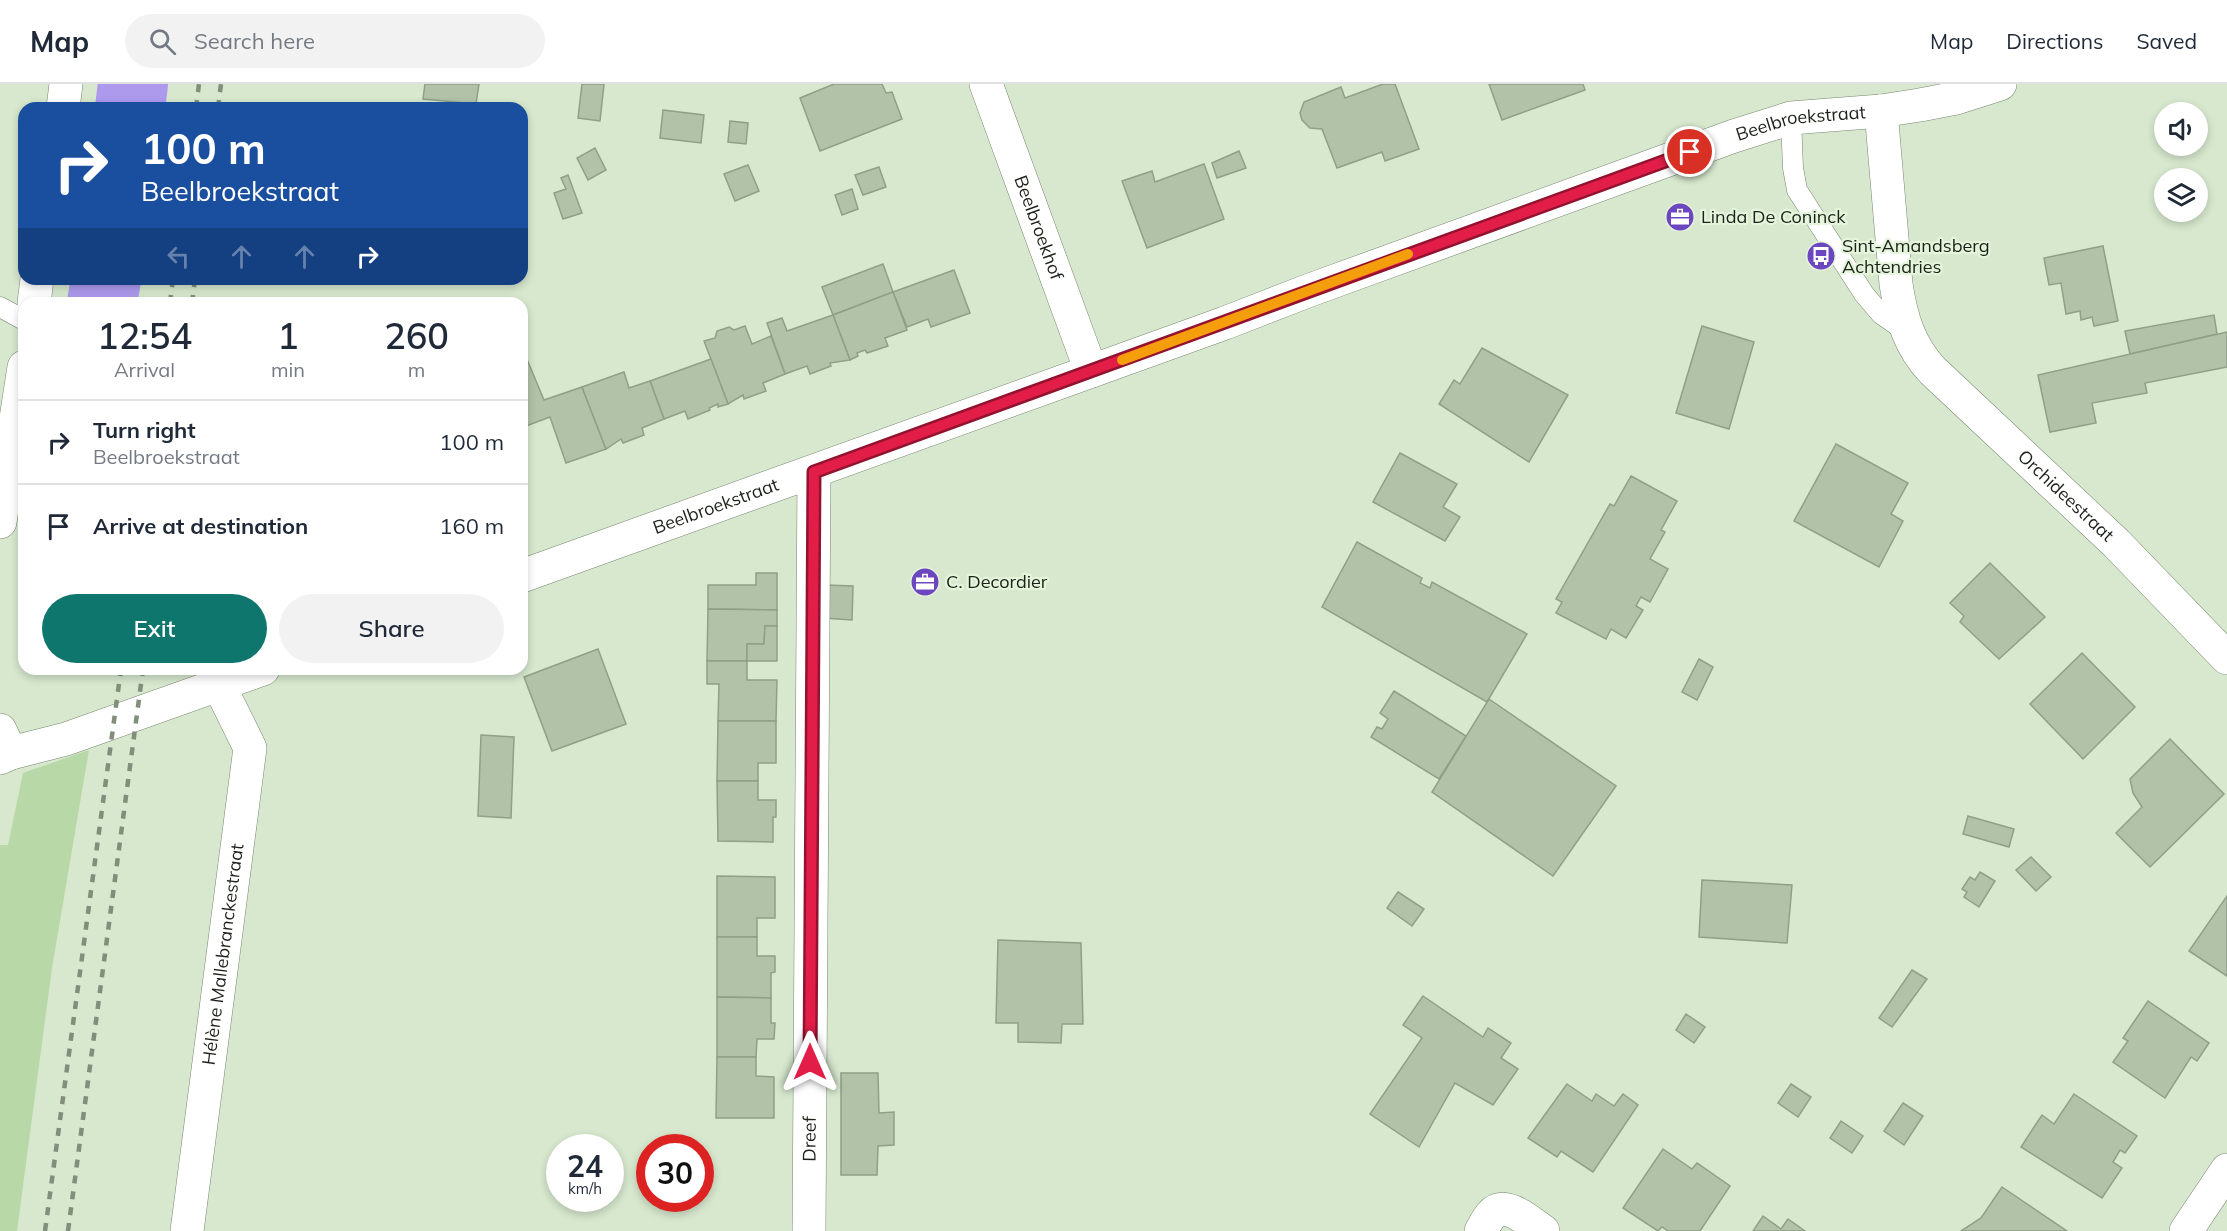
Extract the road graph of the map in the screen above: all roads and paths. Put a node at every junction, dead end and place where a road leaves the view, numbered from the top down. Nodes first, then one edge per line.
1 (66, 84) edge
2 (986, 84) edge
3 (2000, 84) edge
4 (64, 102) edge
5 (1881, 111) junction
6 (1791, 118) junction
7 (0, 307) edge
8 (18, 317) edge
9 (1907, 332) junction
10 (1091, 372) junction
11 (18, 406) edge
12 (814, 472) junction
13 (0, 522) edge
14 (528, 574) edge
15 (2227, 658) edge
16 (246, 675) edge
17 (219, 685) junction
18 (4, 747) edge
19 (2227, 1170) edge
20 (187, 1231) edge
21 (809, 1231) edge
22 (1481, 1231) edge
23 (1543, 1231) edge
24 (2186, 1231) edge

1 - 4 street
2 - 10 street, Beelbroekhof
3 - 5 street, Beelbroekstraat
5 - 6 street, Beelbroekstraat
5 - 9 street, Orchideestraat
6 - 9 lane, Orchideestraat
6 - 10 street, Beelbroekstraat
7 - 8 lane
9 - 15 street, Orchideestraat
10 - 12 street, Beelbroekstraat
11 - 13 street
12 - 14 street, Beelbroekstraat
12 - 21 street, Dreef
16 - 17 street
17 - 18 street
17 - 20 street, Hélène Mallebranckestraat
19 - 24 street
22 - 23 street

